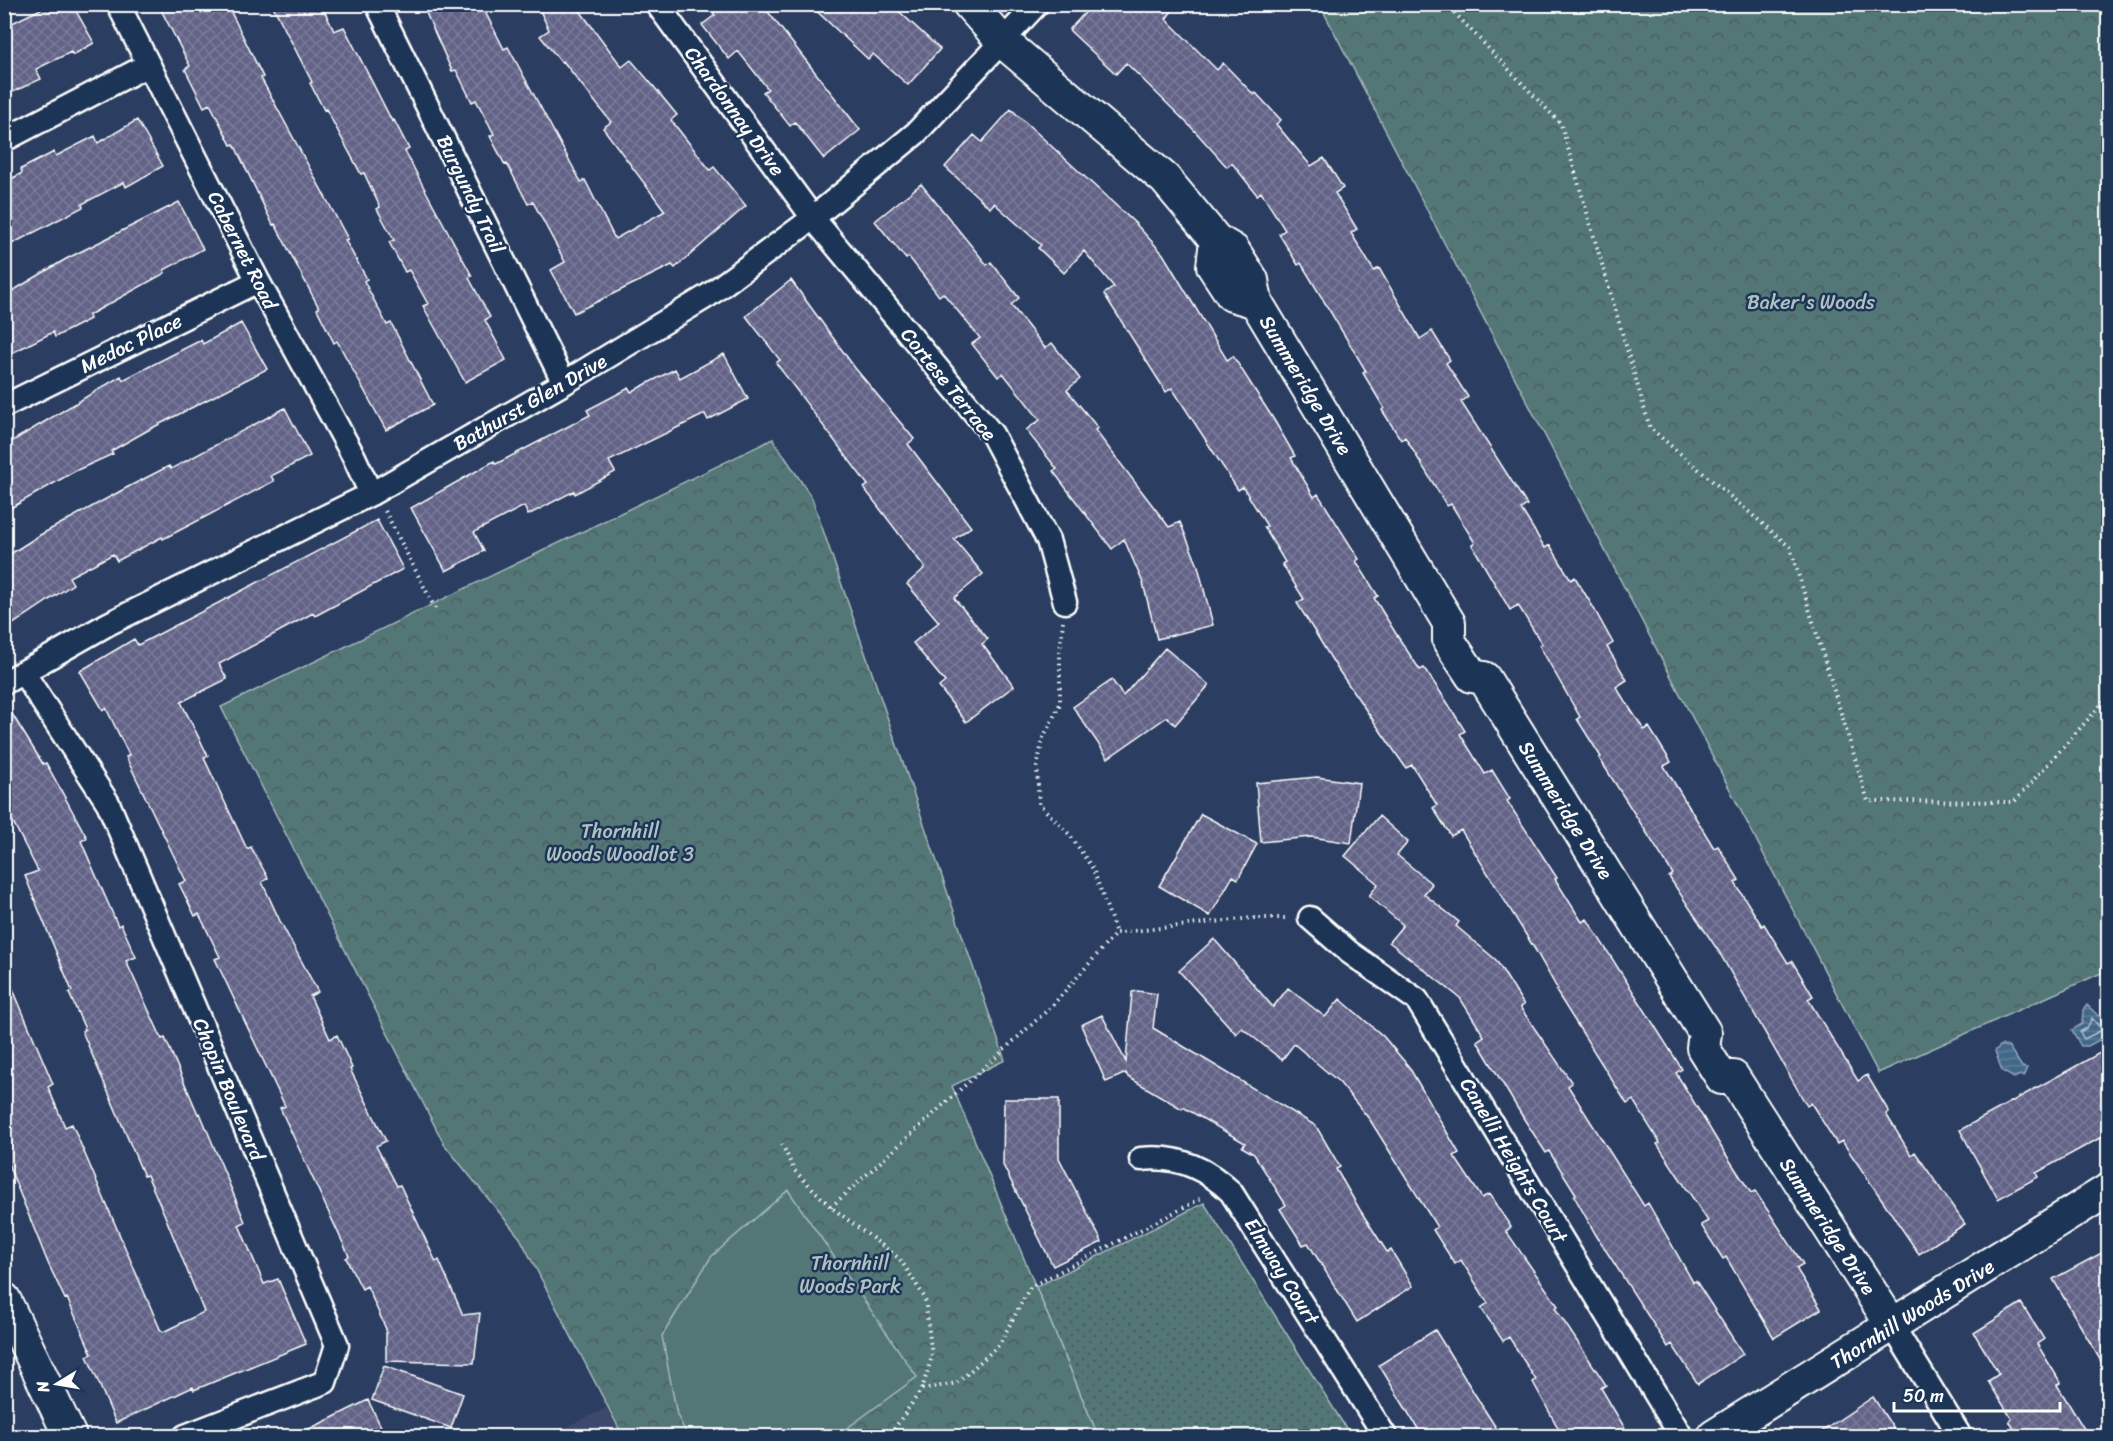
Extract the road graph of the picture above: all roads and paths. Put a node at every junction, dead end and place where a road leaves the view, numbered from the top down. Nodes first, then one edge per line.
1 (118, 4) edge
2 (377, 4) edge
3 (657, 4) edge
4 (969, 4) edge
5 (1037, 4) edge
6 (1446, 4) edge
7 (1002, 41) junction
8 (148, 65) junction
9 (4, 140) edge
10 (813, 219) junction
11 (258, 281) junction
12 (564, 383) junction
13 (4, 406) edge
14 (371, 494) junction
15 (1065, 602) joint
16 (437, 612) dead end
17 (14, 678) edge
18 (2109, 697) edge
19 (1310, 918) joint
20 (1116, 933) junction
21 (782, 1144) dead end
22 (1141, 1159) dead end
23 (2109, 1190) edge
24 (1202, 1198) dead end
25 (831, 1207) junction
26 (4, 1299) edge
27 (1892, 1325) junction
28 (922, 1389) junction
29 (70, 1437) edge
30 (185, 1437) edge
31 (889, 1437) edge
32 (1385, 1437) edge
33 (1681, 1437) edge
34 (1714, 1437) edge
35 (1960, 1437) edge

1 - 8 street, Cabernet Road
2 - 12 street, Burgundy Trail
3 - 10 street, Chardonnay Drive
4 - 7 street, Summeridge Drive
5 - 7 street, Bathurst Glen Drive
6 - 18 path
7 - 10 street, Bathurst Glen Drive
7 - 27 street, Summeridge Drive
8 - 9 street
8 - 11 street, Cabernet Road
10 - 12 street, Bathurst Glen Drive
10 - 15 street, Cortese Terrace
11 - 13 street, Medoc Place
11 - 14 street, Cabernet Road
12 - 14 street, Bathurst Glen Drive
14 - 16 path
14 - 17 street, Bathurst Glen Drive
15 - 20 path
17 - 30 street, Chopin Boulevard
19 - 20 path
19 - 33 street, Canelli Heights Court
20 - 25 path
21 - 25 path
22 - 32 street, Elmway Court
23 - 27 street, Thornhill Woods Drive
24 - 28 path
25 - 28 path
26 - 29 street
27 - 34 street, Thornhill Woods Drive
27 - 35 street, Summeridge Drive
28 - 31 path

